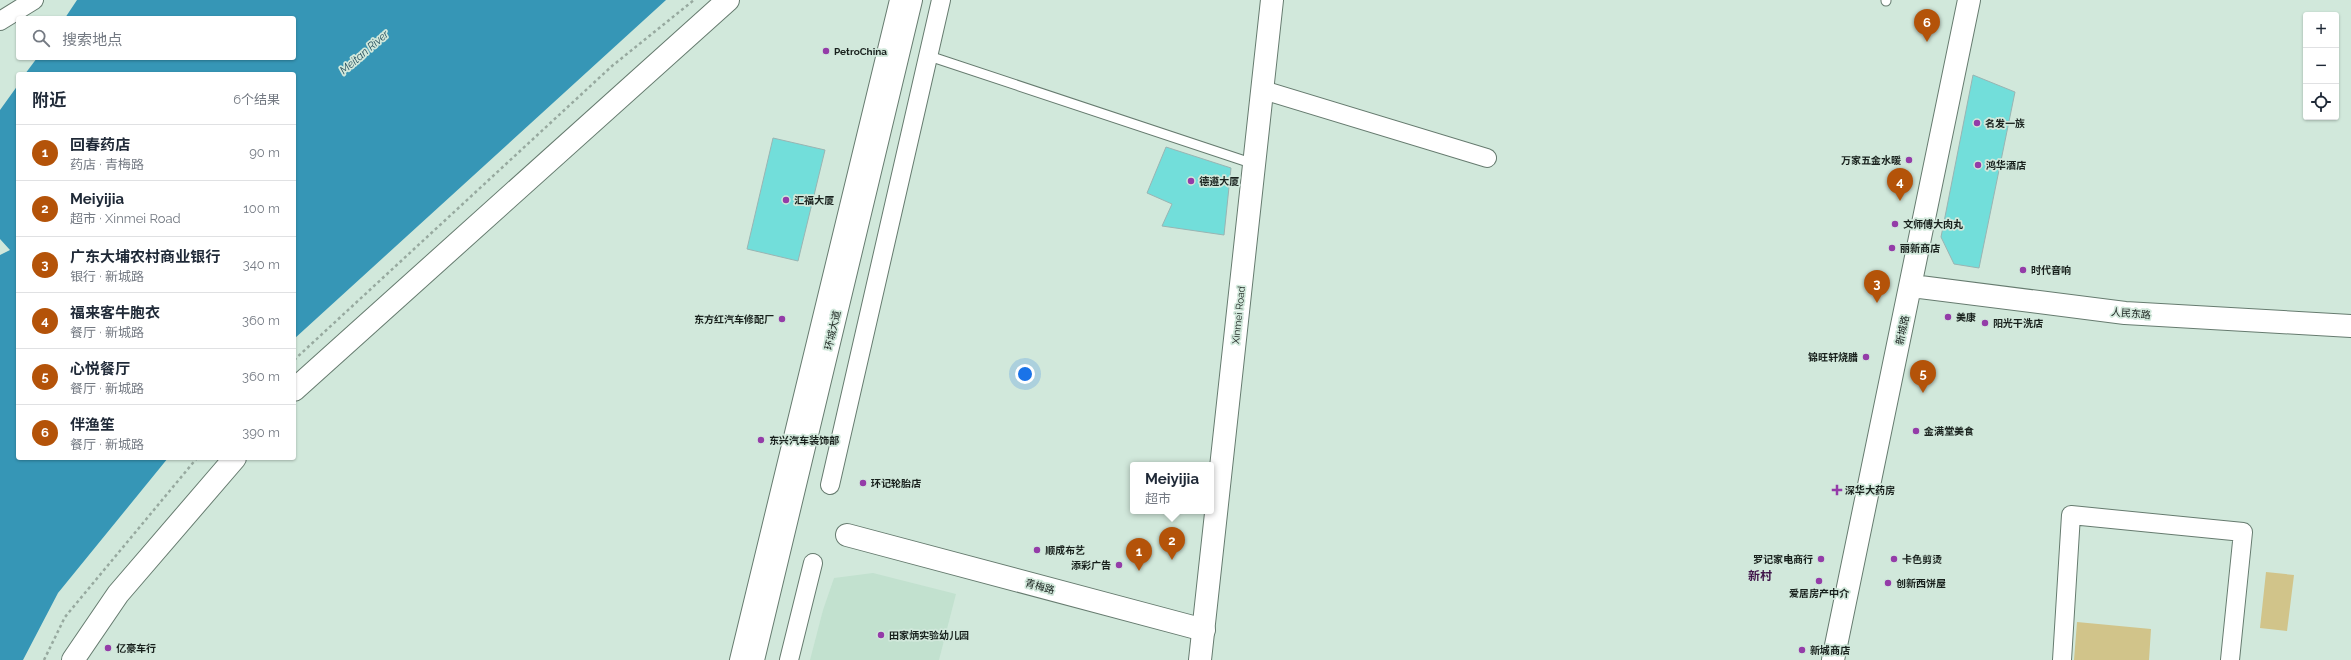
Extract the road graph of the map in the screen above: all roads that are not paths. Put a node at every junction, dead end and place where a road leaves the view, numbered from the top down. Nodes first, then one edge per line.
1 (34, 0) edge
2 (728, 0) edge
3 (899, 0) edge
4 (911, 0) edge
5 (920, 0) edge
6 (941, 0) edge
7 (1272, 0) edge
8 (1969, 0) edge
9 (0, 21) edge
10 (929, 56) junction
11 (1262, 90) junction
12 (1486, 158) dead end
13 (1254, 164) junction
14 (1912, 286) junction
15 (2351, 326) edge
16 (296, 388) edge
17 (233, 460) edge
18 (830, 486) dead end
19 (847, 535) dead end
20 (813, 563) dead end
21 (1204, 630) junction
22 (72, 660) edge
23 (739, 660) edge
24 (753, 660) edge
25 (764, 660) edge
26 (789, 660) edge
27 (1200, 660) edge
28 (1833, 660) edge
29 (2062, 660) edge
30 (2230, 660) edge

1 - 9 street
2 - 16 main road
3 - 23 street
4 - 24 main road, 环城大道
5 - 25 main road, 环城大道
6 - 10 street
7 - 11 main road, Xinmei Road
8 - 14 main road, 新城路
10 - 13 lane
10 - 18 street
11 - 12 street
11 - 13 main road, Xinmei Road
13 - 21 main road, Xinmei Road
14 - 15 main road, 人民东路
14 - 28 main road, 新城路
17 - 22 main road
19 - 21 main road, 青梅路
20 - 26 street
21 - 27 main road
29 - 30 street

